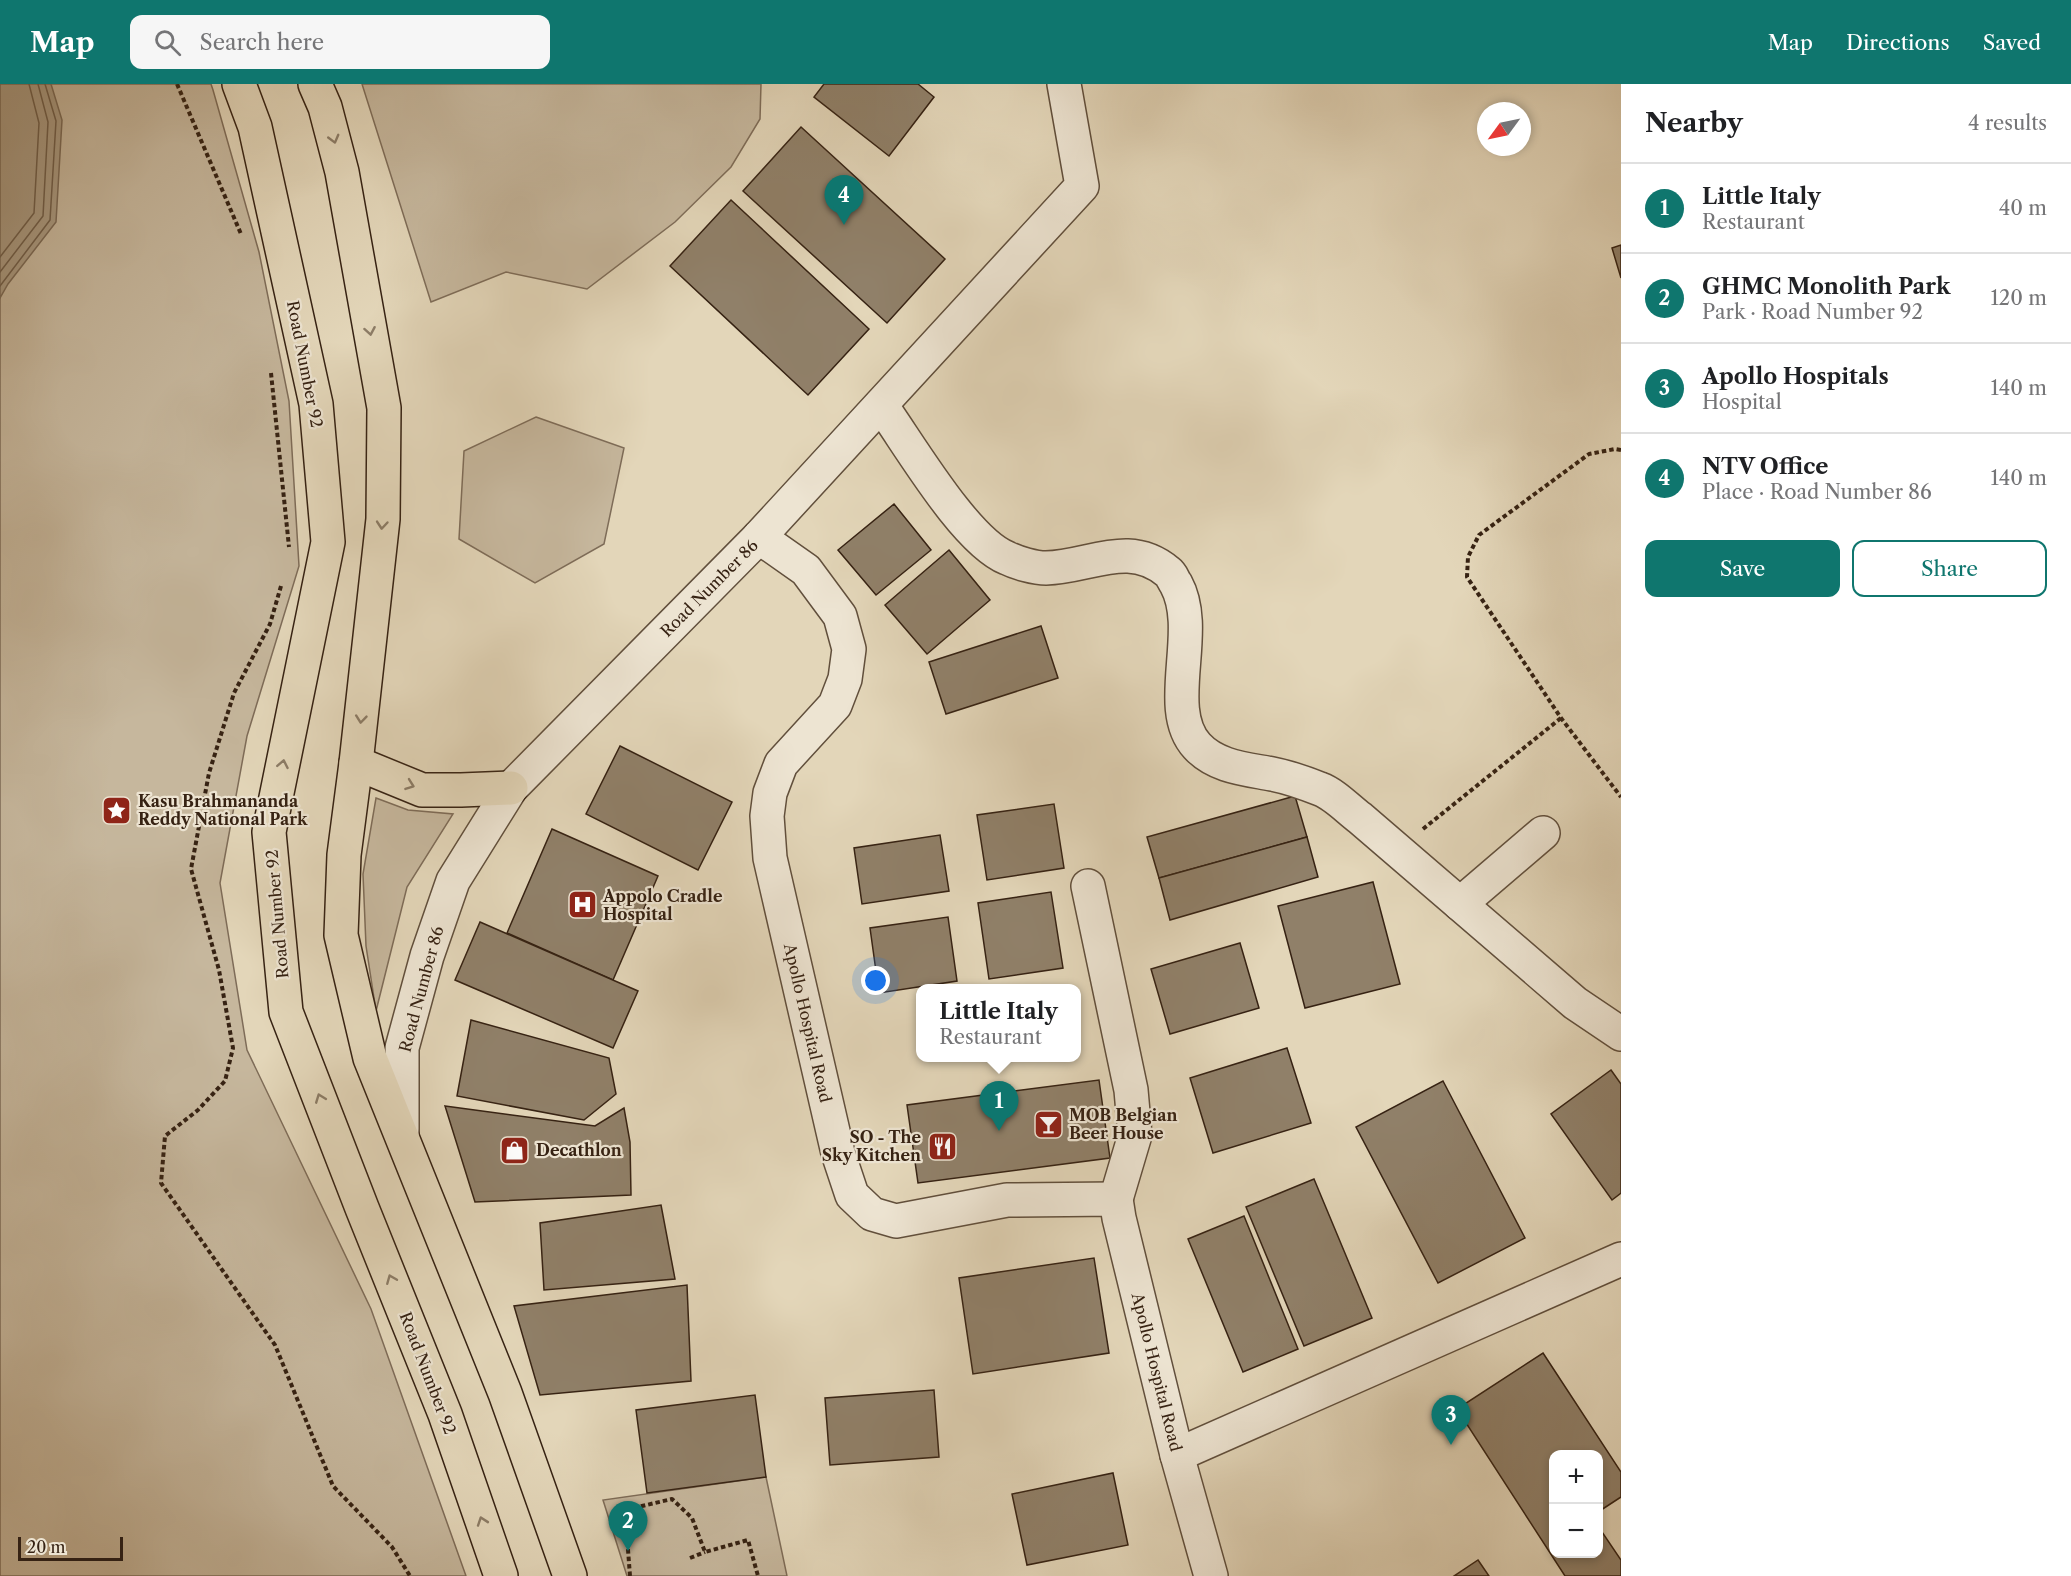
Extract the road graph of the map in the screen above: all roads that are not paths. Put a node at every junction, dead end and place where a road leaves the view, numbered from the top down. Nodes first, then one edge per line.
1 (239, 84) edge
2 (315, 84) edge
3 (1064, 84) edge
4 (881, 405) junction
5 (759, 537) junction
6 (356, 763) junction
7 (511, 788) junction
8 (1543, 833) dead end
9 (1088, 886) dead end
10 (1460, 904) junction
11 (1621, 1034) edge
12 (402, 1135) junction
13 (1116, 1199) junction
14 (1621, 1259) edge
15 (1177, 1455) junction
16 (501, 1576) edge
17 (570, 1576) edge
18 (1210, 1576) edge

16 -> 1 main road, Road Number 92
2 -> 6 main road
3 - 4 street, Road Number 86
4 - 5 street, Road Number 86
4 - 10 street
5 - 7 street, Road Number 86
5 - 13 street, Apollo Hospital Road
6 -> 7 main road
6 - 12 main road
7 - 12 street, Road Number 86
8 - 10 street
9 - 13 street
10 - 11 street
12 - 17 main road
13 - 15 street, Apollo Hospital Road
14 - 15 street
15 - 18 street, Apollo Hospital Road

